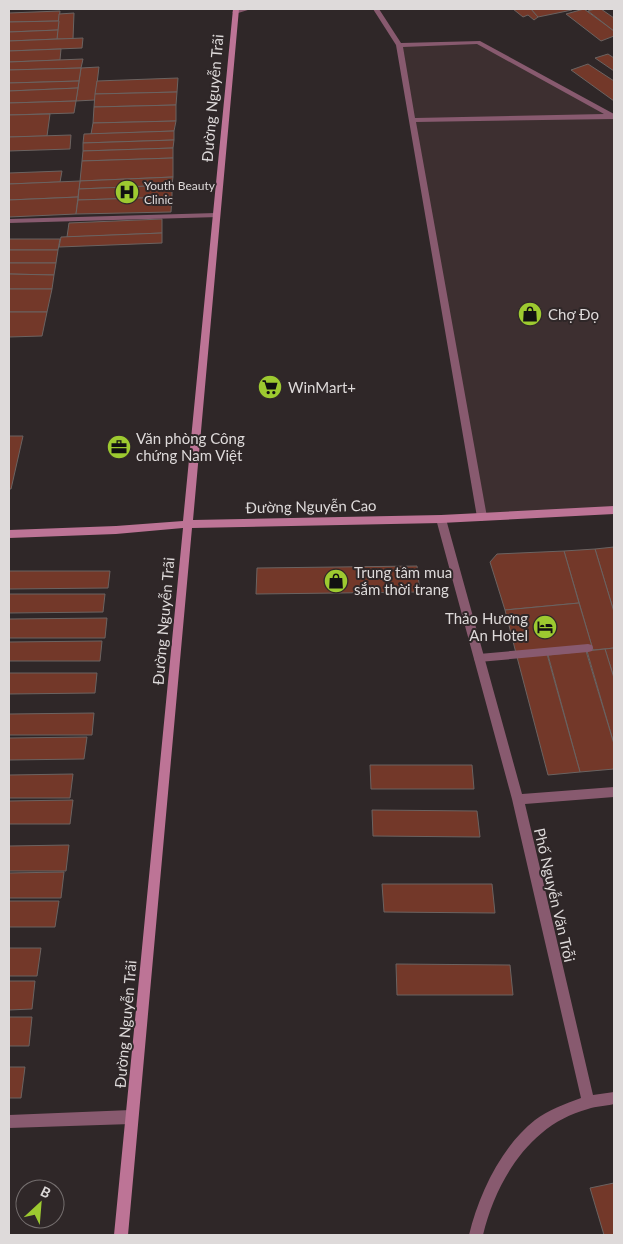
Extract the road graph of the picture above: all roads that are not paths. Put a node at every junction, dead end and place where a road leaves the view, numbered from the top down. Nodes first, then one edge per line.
1 (248, 9) edge
2 (376, 9) edge
3 (235, 10) edge
4 (399, 45) junction
5 (614, 116) edge
6 (412, 120) junction
7 (216, 215) junction
8 (9, 221) edge
9 (614, 510) edge
10 (482, 517) junction
11 (441, 519) junction
12 (188, 524) junction
13 (9, 534) edge
14 (588, 648) dead end
15 (479, 658) junction
16 (614, 792) edge
17 (518, 799) junction
18 (614, 1098) edge
19 (588, 1102) junction
20 (131, 1117) junction
21 (9, 1122) edge
22 (120, 1235) edge
23 (476, 1235) edge

1 - 3 street
2 - 4 street
3 - 7 main road, Đường Nguyễn Trãi
4 - 5 street
4 - 6 street
5 - 6 street
6 - 10 street
7 - 8 street
7 - 12 main road, Đường Nguyễn Trãi
9 - 10 main road, Đường Nguyễn Cao
10 - 11 main road, Đường Nguyễn Cao
11 - 12 main road, Đường Nguyễn Cao
11 - 15 street, Phố Nguyễn Văn Trỗi
12 - 13 main road, Đường Nguyễn Cao
12 - 20 main road, Đường Nguyễn Trãi
14 - 15 street
15 - 17 street, Phố Nguyễn Văn Trỗi
16 - 17 street
17 - 19 street, Phố Nguyễn Văn Trỗi
18 - 19 street
19 - 23 street
20 - 21 street
20 - 22 main road, Đường Nguyễn Trãi

